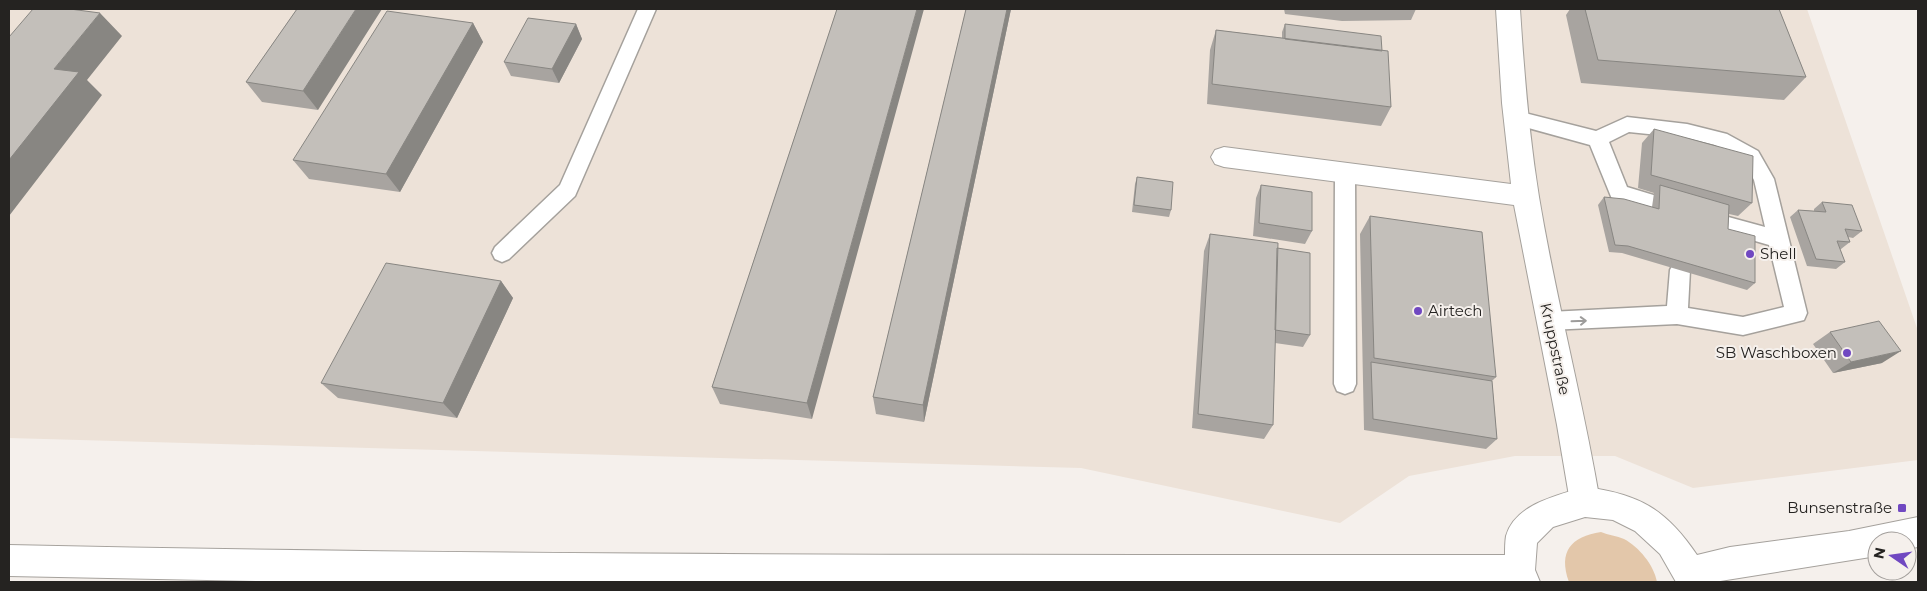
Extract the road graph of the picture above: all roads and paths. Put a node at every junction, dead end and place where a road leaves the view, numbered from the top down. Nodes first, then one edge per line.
1 (647, 9) edge
2 (1508, 9) edge
3 (1517, 118) junction
4 (1598, 139) junction
5 (1224, 157) dead end
6 (1345, 173) junction
7 (1526, 196) junction
8 (1653, 203) dead end
9 (1721, 223) edge
10 (1779, 239) junction
11 (502, 252) dead end
12 (1680, 270) edge
13 (1677, 315) junction
14 (1549, 322) junction
15 (1345, 384) dead end
16 (1585, 502) junction
17 (1918, 532) edge
18 (9, 561) edge
19 (1521, 577) edge
20 (1691, 577) edge

1 - 11 lane
2 - 3 main road, Kruppstraße
3 - 4 lane
3 - 7 main road, Kruppstraße
4 - 8 lane
4 - 10 lane
5 - 6 main road
6 - 7 main road
6 - 15 lane
7 - 14 main road, Kruppstraße
9 - 10 lane
10 - 13 lane
12 - 13 lane
14 -> 13 lane
14 - 16 main road, Kruppstraße
16 - 19 main road
16 - 20 main road
17 - 20 main road
18 - 19 main road

